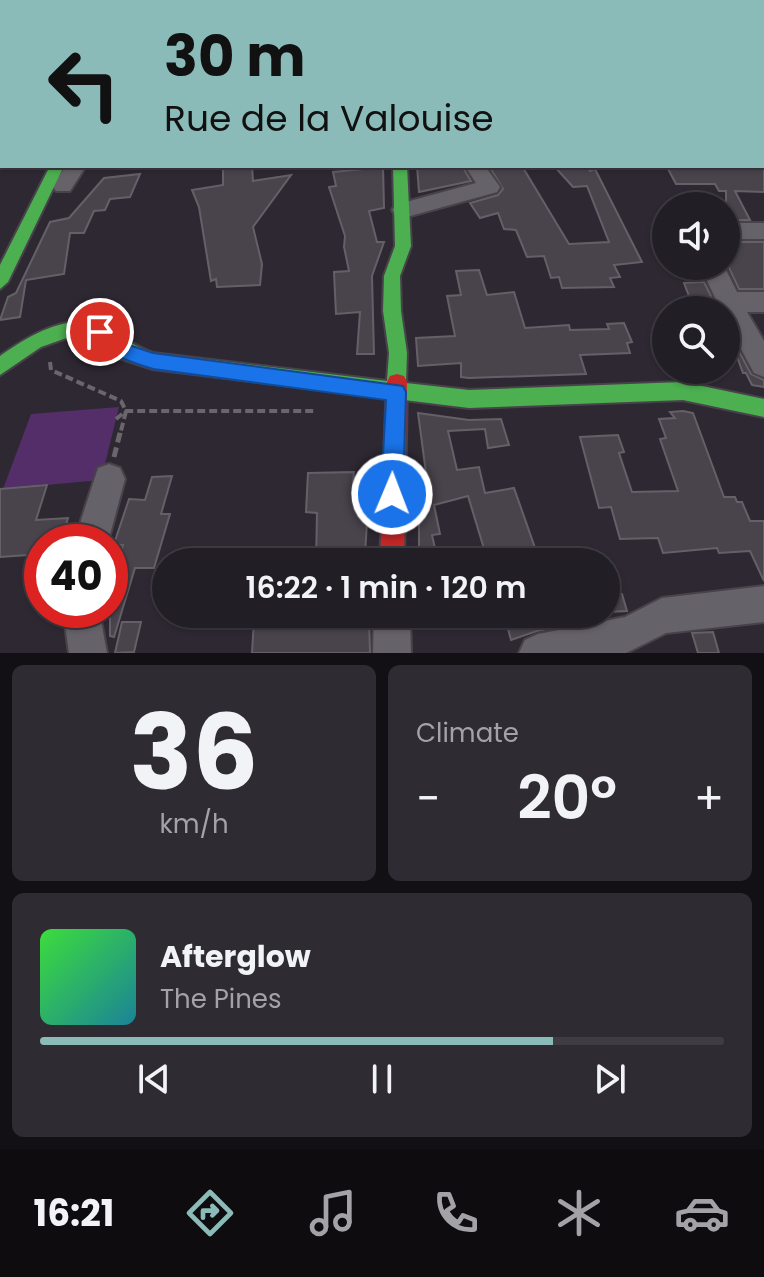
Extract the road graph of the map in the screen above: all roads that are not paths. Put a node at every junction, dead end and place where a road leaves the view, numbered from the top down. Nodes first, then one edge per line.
1 (45, 168) edge
2 (400, 168) edge
3 (476, 168) edge
4 (60, 176) edge
5 (403, 210) junction
6 (740, 231) edge
7 (764, 231) edge
8 (0, 253) edge
9 (0, 282) edge
10 (740, 302) edge
11 (764, 302) edge
12 (740, 321) edge
13 (764, 365) edge
14 (0, 367) edge
15 (396, 392) junction
16 (764, 408) edge
17 (110, 474) road end
18 (96, 524) edge
19 (392, 548) edge
20 (764, 604) edge
21 (84, 628) edge
22 (392, 628) edge
23 (88, 653) edge
24 (392, 653) edge
25 (538, 653) edge

1 - 8 street
2 - 5 street
3 - 5 street
4 - 9 street
5 - 15 street
6 - 7 street
10 - 11 street
12 - 13 street
14 - 15 street
15 - 16 street
15 - 19 street
17 - 18 street
20 - 25 street
21 - 23 street
22 - 24 street

